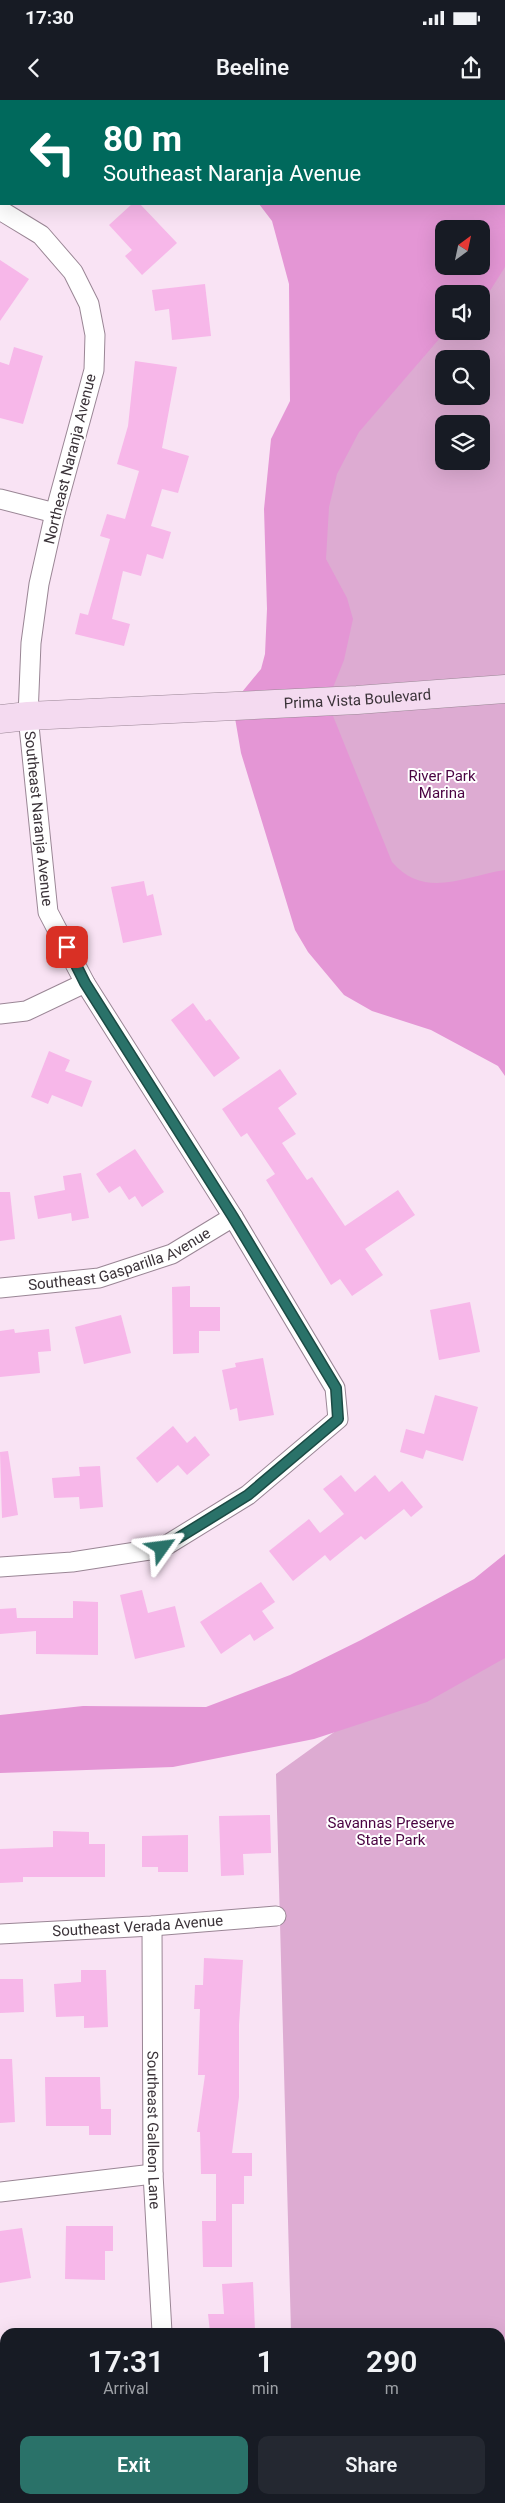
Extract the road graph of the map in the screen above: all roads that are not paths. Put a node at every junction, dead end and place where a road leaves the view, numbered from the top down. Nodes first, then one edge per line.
1 (0, 210) edge
2 (0, 499) edge
3 (55, 513) junction
4 (505, 689) edge
5 (28, 716) junction
6 (0, 719) edge
7 (85, 983) junction
8 (0, 1014) edge
9 (233, 1217) junction
10 (0, 1288) edge
11 (0, 1566) edge
12 (276, 1916) dead end
13 (152, 1926) junction
14 (0, 1934) edge
15 (153, 2174) junction
16 (0, 2192) edge
17 (162, 2328) edge

1 - 3 street, Northeast Naranja Avenue
2 - 3 street
3 - 5 street, Northeast Naranja Avenue
4 - 5 main road, Prima Vista Boulevard
5 - 6 main road, Prima Vista Boulevard
5 - 7 street, Southeast Naranja Avenue
7 - 8 street
7 - 9 street, Southeast Naranja Avenue
9 - 10 street, Southeast Gasparilla Avenue
9 - 11 street, Southeast Naranja Avenue
12 - 13 street, Southeast Verada Avenue
13 - 14 street, Southeast Verada Avenue
13 - 15 street, Southeast Galleon Lane
15 - 16 street
15 - 17 street, Southeast Galleon Lane

